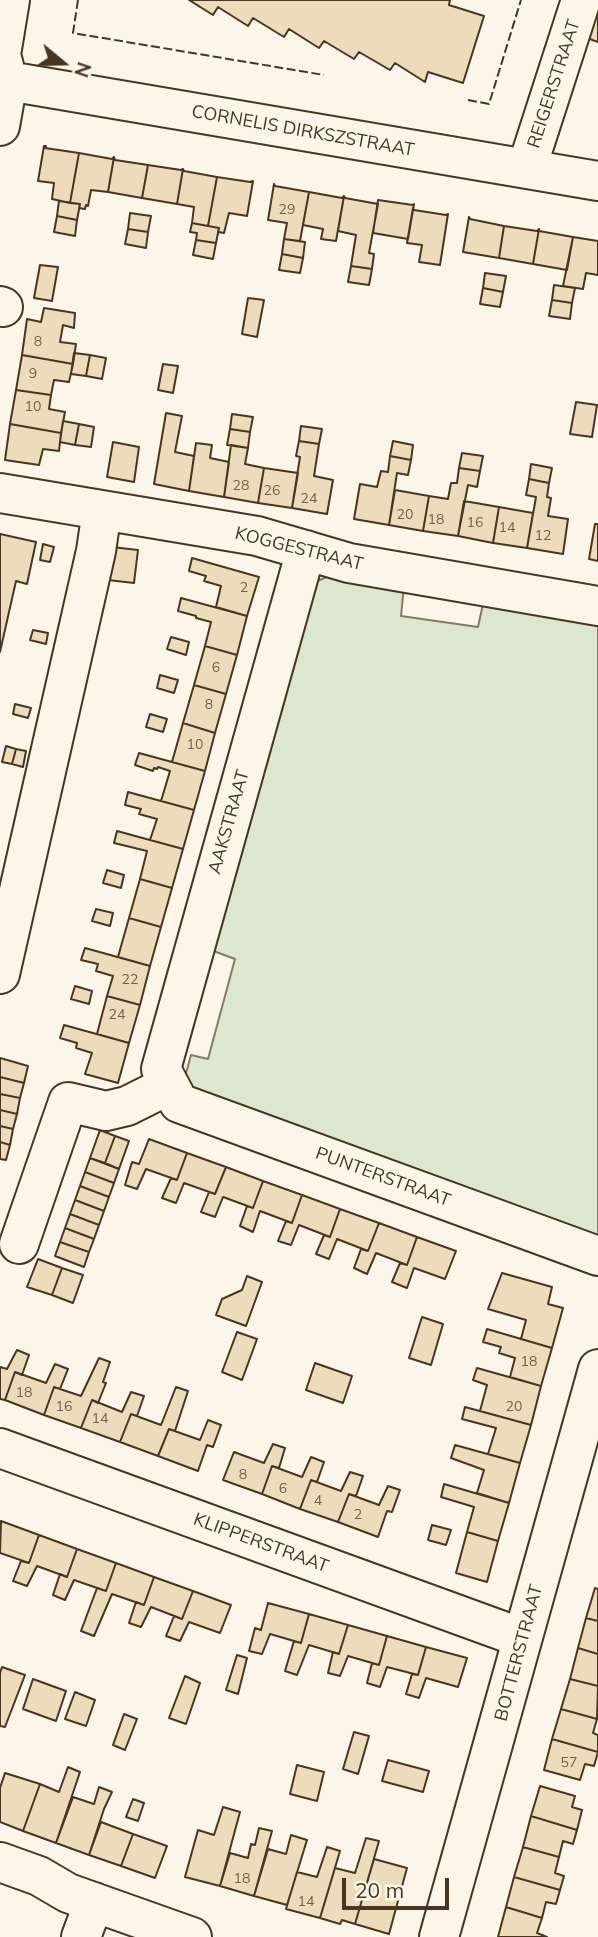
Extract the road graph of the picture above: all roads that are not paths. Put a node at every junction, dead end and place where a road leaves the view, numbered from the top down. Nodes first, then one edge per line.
1 (10, 0) edge
2 (581, 0) edge
3 (8, 81) junction
4 (0, 126) edge
5 (529, 169) junction
6 (598, 181) edge
7 (0, 493) edge
8 (102, 510) junction
9 (306, 550) junction
10 (598, 606) edge
11 (0, 974) edge
12 (171, 1089) junction
13 (19, 1244) dead end
14 (598, 1256) edge
15 (597, 1378) edge
16 (0, 1448) edge
17 (523, 1638) junction
18 (0, 1862) edge
19 (94, 1902) junction
20 (81, 1937) edge
21 (192, 1937) edge
22 (439, 1937) edge

1 - 3 street
2 - 5 street, REIGERSTRAAT
3 - 4 street
3 - 5 street, CORNELIS DIRKSZSTRAAT
5 - 6 street, CORNELIS DIRKSZSTRAAT
7 - 8 street, KOGGESTRAAT
8 - 9 street, KOGGESTRAAT
8 - 11 street
9 - 10 street, KOGGESTRAAT
9 - 12 street, AAKSTRAAT
12 - 13 street
12 - 14 street, PUNTERSTRAAT
15 - 17 street, BOTTERSTRAAT
16 - 17 street, KLIPPERSTRAAT
17 - 22 street, BOTTERSTRAAT
18 - 19 street
19 - 20 street
19 - 21 street

